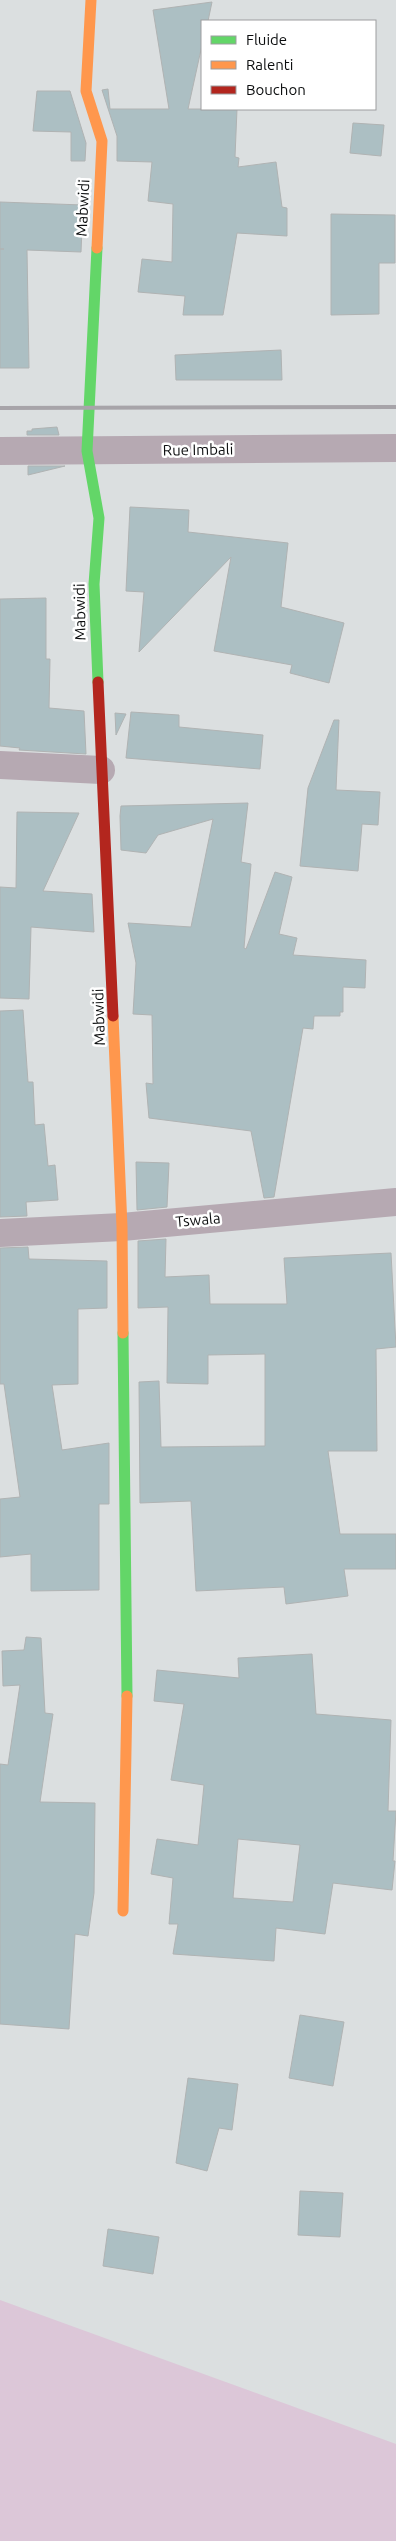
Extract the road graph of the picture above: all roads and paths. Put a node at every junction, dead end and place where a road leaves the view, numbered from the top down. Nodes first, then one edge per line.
1 (91, 0) edge
2 (396, 448) edge
3 (0, 451) edge
4 (87, 451) junction
5 (0, 765) edge
6 (100, 770) junction
7 (396, 1202) edge
8 (122, 1227) junction
9 (0, 1233) edge
10 (123, 1911) dead end

1 - 4 street, Mabwidi
2 - 4 street, Rue Imbali
3 - 4 street, Rue Imbali
4 - 6 street, Mabwidi
5 - 6 street
6 - 8 street, Mabwidi
7 - 8 street, Tswala
8 - 9 street, Tswala
8 - 10 street, Mabwidi

